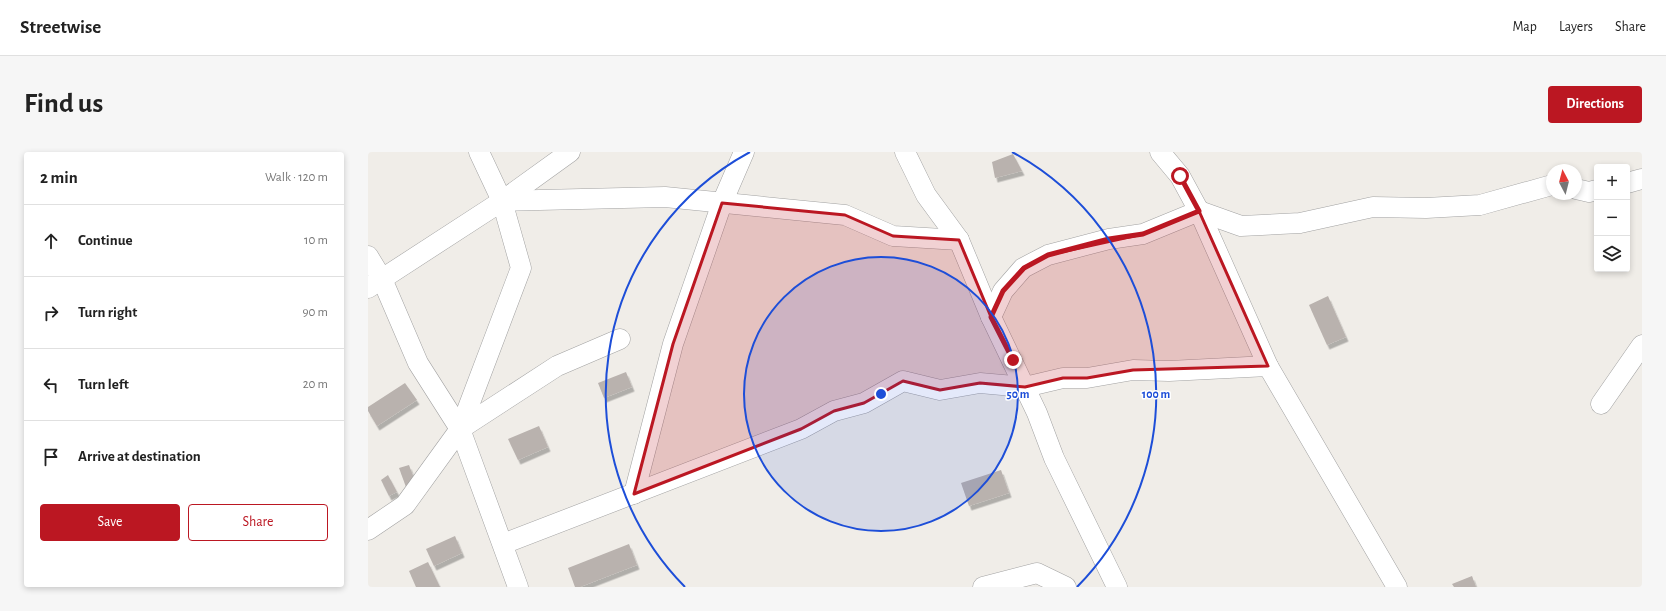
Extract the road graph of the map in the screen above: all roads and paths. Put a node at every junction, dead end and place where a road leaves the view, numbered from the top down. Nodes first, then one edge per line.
1 (479, 152) edge
2 (570, 152) edge
3 (744, 152) edge
4 (905, 152) edge
5 (1160, 152) edge
6 (1642, 179) edge
7 (1630, 182) edge
8 (1546, 187) edge
9 (1582, 190) edge
10 (1594, 191) edge
11 (502, 201) junction
12 (722, 203) junction
13 (1199, 211) junction
14 (959, 240) junction
15 (368, 256) edge
16 (375, 284) edge
17 (991, 317) junction
18 (620, 339) dead end
19 (1642, 345) edge
20 (1268, 366) junction
21 (1025, 387) junction
22 (1601, 404) dead end
23 (460, 430) junction
24 (634, 494) junction
25 (368, 530) edge
26 (503, 544) junction
27 (518, 587) edge
28 (983, 587) edge
29 (1066, 587) edge
30 (1117, 587) edge
31 (1397, 587) edge

1 - 11 street
2 - 11 street
3 - 12 street
4 - 14 street
5 - 13 street
6 - 7 street
8 - 13 street
9 - 10 street
11 - 12 street
11 - 16 street
11 - 23 street
12 - 14 street
12 - 24 street
13 - 17 street
13 - 20 street
14 - 17 street
15 - 16 street
16 - 23 street
17 - 21 street
18 - 23 street
19 - 22 street
20 - 21 street
20 - 31 street
21 - 24 street
21 - 30 street
23 - 25 street
23 - 26 street
24 - 26 street
26 - 27 street
28 - 29 street

